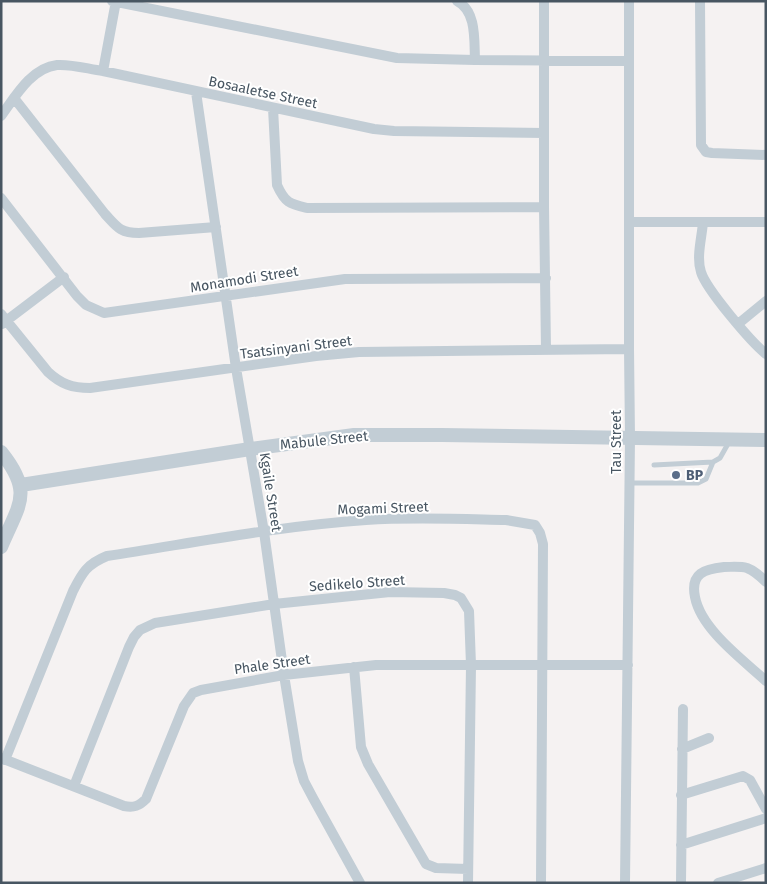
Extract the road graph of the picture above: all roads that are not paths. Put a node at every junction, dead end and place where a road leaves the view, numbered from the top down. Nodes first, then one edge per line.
1 (457, 1) edge
2 (544, 1) edge
3 (630, 1) edge
4 (700, 1) edge
5 (115, 2) edge
6 (475, 60) junction
7 (544, 60) junction
8 (628, 61) junction
9 (103, 71) junction
10 (196, 92) junction
11 (14, 98) junction
12 (273, 108) junction
13 (1, 116) edge
14 (544, 132) junction
15 (766, 155) edge
16 (1, 198) edge
17 (544, 207) junction
18 (629, 222) junction
19 (703, 222) junction
20 (766, 222) edge
21 (216, 227) junction
22 (64, 278) junction
23 (546, 278) junction
24 (225, 296) junction
25 (766, 301) edge
26 (3, 320) edge
27 (738, 324) junction
28 (546, 349) junction
29 (629, 349) junction
30 (766, 354) edge
31 (236, 368) junction
32 (630, 438) junction
33 (730, 439) junction
34 (766, 440) edge
35 (250, 448) junction
36 (1, 452) edge
37 (713, 462) junction
38 (654, 465) dead end
39 (630, 483) junction
40 (21, 485) junction
41 (264, 532) junction
42 (1, 547) edge
43 (766, 582) edge
44 (274, 604) junction
45 (471, 665) junction
46 (542, 665) junction
47 (628, 665) junction
48 (354, 667) junction
49 (284, 675) junction
50 (766, 681) edge
51 (683, 709) dead end
52 (709, 738) dead end
53 (682, 748) junction
54 (3, 759) edge
55 (74, 786) junction
56 (681, 795) junction
57 (766, 809) edge
58 (766, 818) edge
59 (681, 845) junction
60 (766, 868) edge
61 (468, 869) junction
62 (752, 872) junction
63 (360, 883) edge
64 (468, 883) edge
65 (541, 883) edge
66 (625, 883) edge
67 (681, 883) edge
68 (718, 883) edge
69 (755, 883) edge

1 - 6 street
2 - 7 street
3 - 8 street, Tau Street
4 - 15 street
5 - 6 street
5 - 9 street
6 - 7 street
7 - 8 street
7 - 14 street
8 - 18 street, Tau Street
9 - 10 street, Bosaaletse Street
9 - 11 street, Bosaaletse Street
10 - 12 street, Bosaaletse Street
10 - 21 street, Kgaile Street
11 - 13 street, Bosaaletse Street
11 - 21 street
12 - 14 street, Bosaaletse Street
12 - 17 street
14 - 17 street
16 - 22 street, Monamodi Street
17 - 23 street
18 - 19 street
18 - 29 street, Tau Street
19 - 20 street
19 - 27 street
21 - 24 street, Kgaile Street
22 - 24 street, Monamodi Street
22 - 26 street
23 - 24 street, Monamodi Street
23 - 28 street
24 - 31 street, Kgaile Street
25 - 27 street
26 - 31 street, Tsatsinyani Street
27 - 30 street
28 - 29 street, Tsatsinyani Street
28 - 31 street, Tsatsinyani Street
29 - 32 street, Tau Street
31 - 35 street, Kgaile Street
32 - 33 street, Mabule Street
32 - 35 street, Mabule Street
32 - 39 street, Tau Street
33 - 34 street, Mabule Street
33 - 37 lane
35 - 40 street, Mabule Street
35 - 41 street, Kgaile Street
36 - 40 street
37 - 38 lane
37 - 39 lane
39 - 47 street, Tau Street
40 - 42 street
41 - 44 street, Kgaile Street
41 - 46 street, Mogami Street
41 - 54 street, Mogami Street
43 - 50 street
44 - 45 street, Sedikelo Street
44 - 49 street, Kgaile Street
44 - 55 street, Sedikelo Street
45 - 46 street, Phale Street
45 - 48 street, Phale Street
45 - 61 street, Sedikelo Street
46 - 47 street, Phale Street
46 - 65 street, Mogami Street
47 - 66 street, Tau Street
48 - 49 street, Phale Street
48 - 61 street
49 - 55 street, Phale Street
49 - 63 street, Kgaile Street
51 - 53 street
52 - 53 street
53 - 56 street
54 - 55 street, Phale Street
56 - 57 street
56 - 59 street
58 - 59 street
59 - 67 street
60 - 62 street
61 - 64 street, Sedikelo Street
62 - 68 street
62 - 69 street

